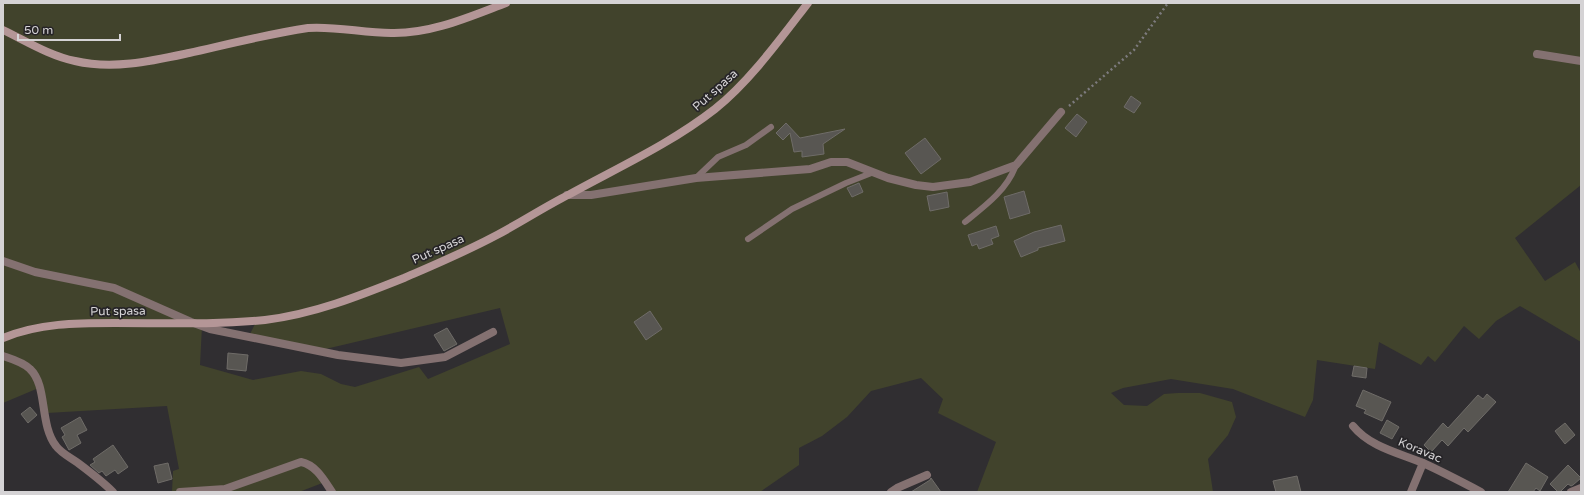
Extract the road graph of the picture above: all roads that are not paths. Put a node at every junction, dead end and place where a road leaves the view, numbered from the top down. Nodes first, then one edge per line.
1 (506, 3) edge
2 (808, 3) edge
3 (3, 30) edge
4 (1537, 54) dead end
5 (1581, 61) edge
6 (1061, 112) road end
7 (771, 127) dead end
8 (1016, 165) junction
9 (874, 172) junction
10 (696, 178) junction
11 (567, 195) junction
12 (965, 222) dead end
13 (748, 239) dead end
14 (3, 262) edge
15 (191, 322) junction
16 (493, 332) dead end
17 (3, 338) edge
18 (3, 356) edge
19 (1354, 426) dead end
20 (1424, 463) junction
21 (927, 475) dead end
22 (1581, 488) edge
23 (113, 492) edge
24 (180, 492) edge
25 (332, 492) edge
26 (891, 492) edge
27 (1411, 492) edge
28 (1482, 492) edge
29 (1571, 492) edge

1 - 3 street
2 - 11 street, Put spasa
4 - 5 street
6 - 8 street
7 - 10 lane
8 - 9 street
8 - 12 lane
9 - 10 street
9 - 13 lane
10 - 11 street
11 - 15 street, Put spasa
14 - 15 street
15 - 16 street
15 - 17 street, Put spasa
18 - 23 street
19 - 20 street, Koravac
20 - 27 street
20 - 28 street, Koravac
21 - 26 street
22 - 29 street
24 - 25 street

